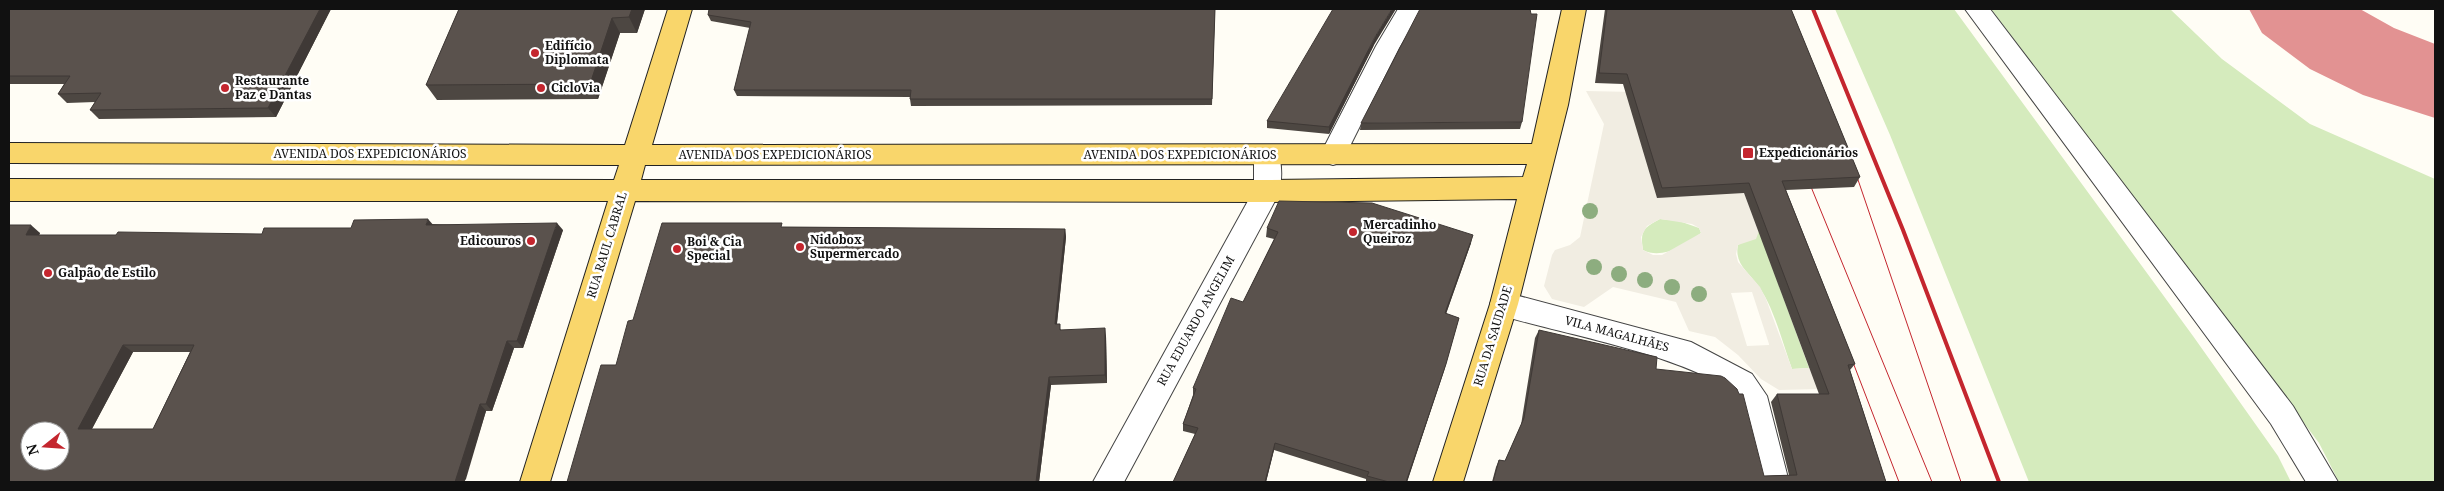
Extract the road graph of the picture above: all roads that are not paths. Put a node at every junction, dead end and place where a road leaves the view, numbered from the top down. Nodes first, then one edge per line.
1 (680, 9) edge
2 (1410, 9) edge
3 (1574, 9) edge
4 (1977, 9) edge
5 (9, 153) edge
6 (1542, 154) junction
7 (635, 155) junction
8 (1267, 155) junction
9 (1333, 155) junction
10 (1533, 188) junction
11 (9, 190) edge
12 (624, 190) junction
13 (1266, 191) junction
14 (1504, 304) junction
15 (535, 482) edge
16 (1108, 482) edge
17 (1448, 482) edge
18 (1774, 482) edge
19 (2323, 482) edge

1 - 7 main road, RUA RAUL CABRAL
2 - 9 street
3 - 6 main road, RUA DA SAUDADE
4 - 19 street
5 - 7 main road, AVENIDA DOS EXPEDICIONÁRIOS
6 - 9 main road, AVENIDA DOS EXPEDICIONÁRIOS
6 - 10 main road, RUA DA SAUDADE
7 - 8 main road, AVENIDA DOS EXPEDICIONÁRIOS
7 - 12 main road, RUA RAUL CABRAL
8 - 9 main road, AVENIDA DOS EXPEDICIONÁRIOS
8 - 13 street, RUA EDUARDO ANGELIM
10 - 13 main road
10 - 14 main road, RUA DA SAUDADE
11 - 12 main road
12 - 13 main road
12 - 15 main road, RUA RAUL CABRAL
13 - 16 street, RUA EDUARDO ANGELIM
14 - 17 main road, RUA DA SAUDADE
14 - 18 street, VILA MAGALHÃES

